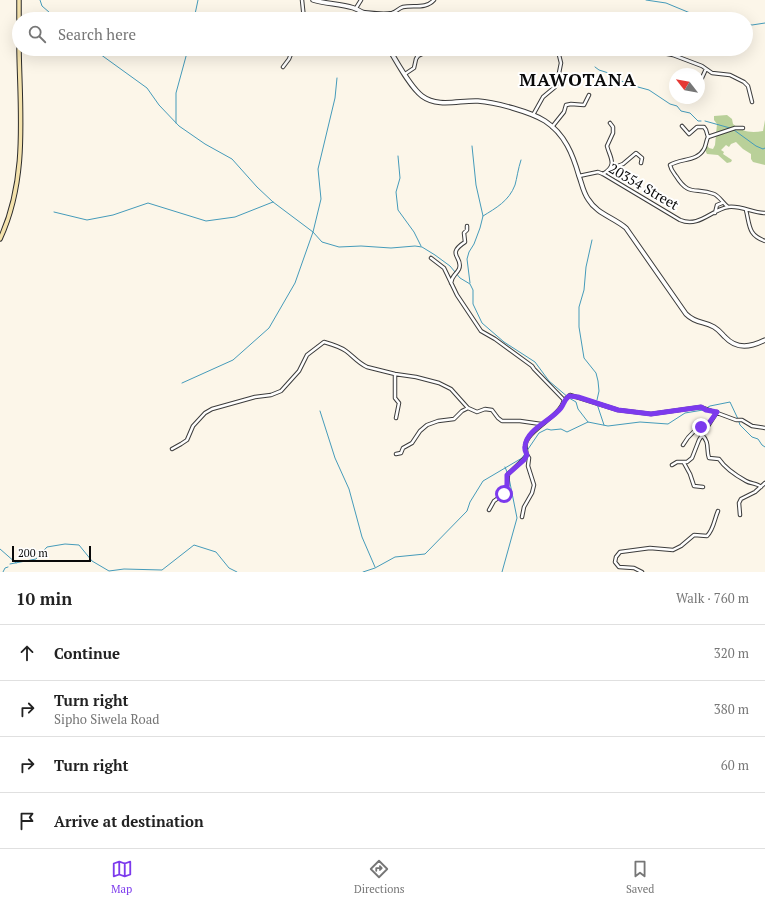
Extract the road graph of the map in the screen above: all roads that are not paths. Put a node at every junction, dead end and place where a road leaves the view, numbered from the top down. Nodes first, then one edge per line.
1 (19, 0) edge
2 (302, 0) edge
3 (313, 0) edge
4 (361, 0) edge
5 (434, 0) edge
6 (356, 8) junction
7 (19, 12) edge
8 (303, 12) edge
9 (363, 12) edge
10 (393, 12) edge
11 (20, 56) edge
12 (290, 56) edge
13 (393, 56) edge
14 (559, 56) edge
15 (674, 56) edge
16 (417, 58) edge
17 (283, 67) dead end
18 (706, 68) junction
19 (705, 71) edge
20 (405, 74) junction
21 (589, 95) dead end
22 (752, 102) dead end
23 (533, 116) junction
24 (610, 124) dead end
25 (682, 126) dead end
26 (552, 127) junction
27 (743, 128) dead end
28 (708, 137) junction
29 (641, 164) dead end
30 (608, 170) junction
31 (603, 174) junction
32 (579, 176) junction
33 (723, 203) junction
34 (729, 207) junction
35 (745, 210) junction
36 (715, 213) junction
37 (765, 213) edge
38 (467, 226) dead end
39 (0, 239) edge
40 (765, 241) edge
41 (431, 258) dead end
42 (451, 284) junction
43 (765, 340) edge
44 (395, 374) junction
45 (564, 400) junction
46 (468, 408) junction
47 (717, 412) junction
48 (396, 418) dead end
49 (709, 423) junction
50 (541, 424) junction
51 (765, 428) edge
52 (702, 435) junction
53 (683, 445) dead end
54 (172, 449) dead end
55 (526, 453) junction
56 (396, 454) dead end
57 (684, 462) junction
58 (672, 465) dead end
59 (765, 483) edge
60 (703, 486) dead end
61 (761, 487) junction
62 (490, 510) dead end
63 (718, 511) dead end
64 (740, 515) dead end
65 (522, 517) dead end
66 (642, 572) edge

1 - 7 main road
2 - 8 street
3 - 6 street
4 - 6 street
5 - 10 street
6 - 9 street
11 - 39 main road
12 - 17 street
13 - 20 street
14 - 23 street
15 - 18 street
16 - 20 street
18 - 19 street
18 - 22 street
20 - 23 street
21 - 26 street
23 - 26 street
24 - 30 street
25 - 28 street
26 - 32 street
27 - 28 street
28 - 33 street
29 - 30 street
30 - 31 street
31 - 32 street, 20354 Street
31 - 36 street, 20354 Street
32 - 43 street
33 - 34 street
33 - 36 street
34 - 35 street
34 - 36 street, 20354 Street
35 - 37 street
35 - 40 street
38 - 42 street
41 - 42 street
42 - 45 street
44 - 46 street
44 - 48 street
44 - 54 street
45 - 47 street
45 - 50 street
46 - 50 street
46 - 56 street
47 - 49 street
47 - 51 street
49 - 52 street
49 - 53 street
50 - 55 street
52 - 57 street
52 - 61 street
55 - 62 street
55 - 65 street
57 - 58 street
57 - 60 street
59 - 61 street
61 - 64 street
63 - 66 street

